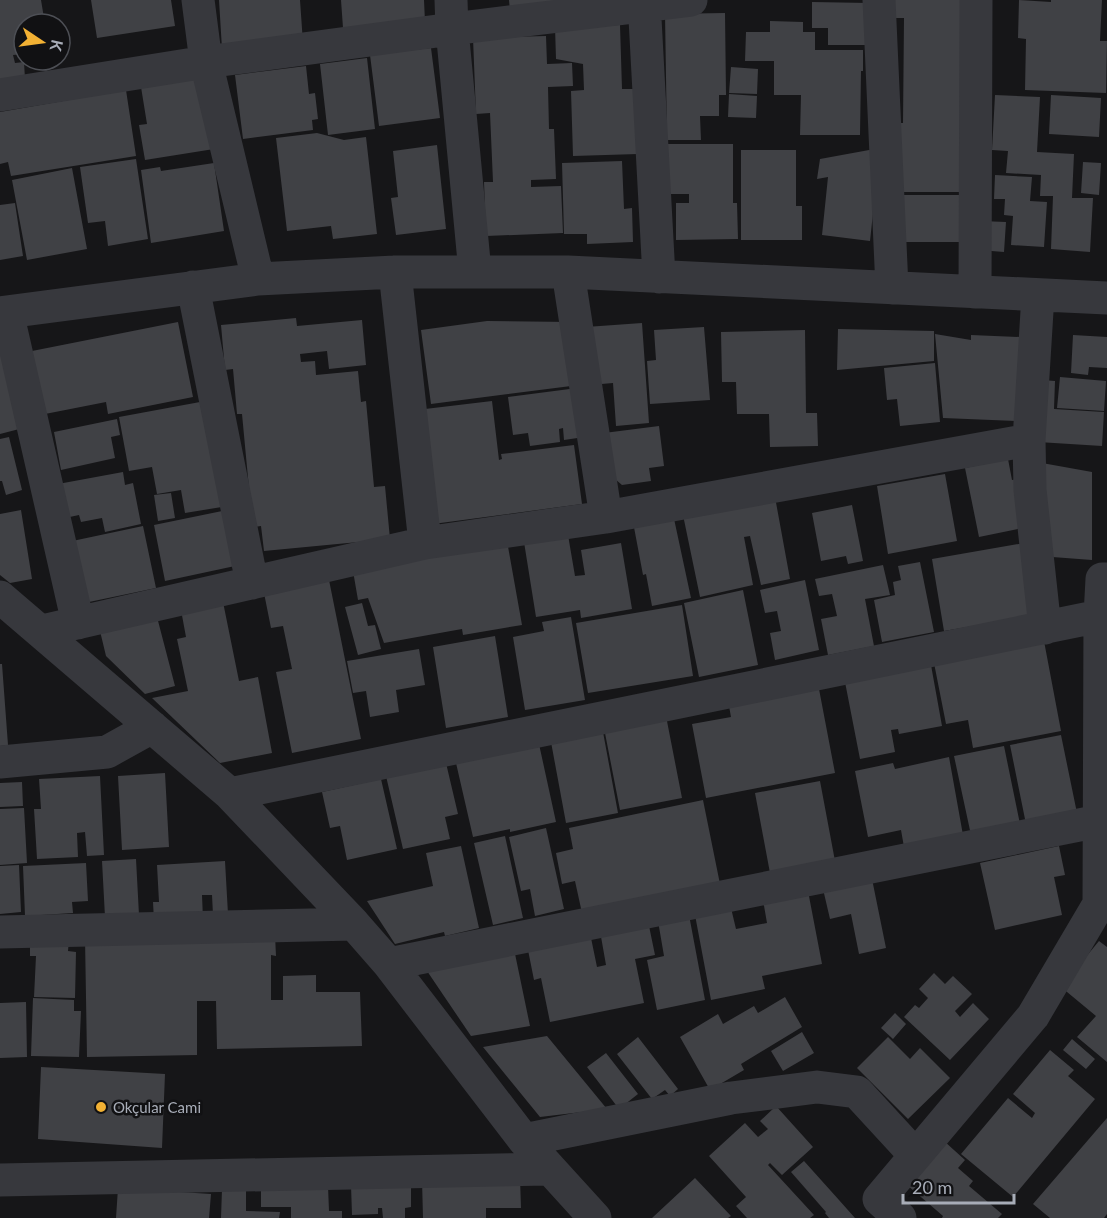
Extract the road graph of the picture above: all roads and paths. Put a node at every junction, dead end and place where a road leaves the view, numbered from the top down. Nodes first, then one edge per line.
1 (198, 0) edge
2 (691, 0) edge
3 (879, 0) edge
4 (976, 0) edge
5 (644, 2) edge
6 (451, 14) edge
7 (206, 62) junction
8 (0, 95) edge
9 (395, 272) junction
10 (475, 272) junction
11 (568, 272) junction
12 (660, 277) junction
13 (258, 279) junction
14 (193, 287) junction
15 (892, 288) junction
16 (975, 292) junction
17 (1038, 295) junction
18 (1107, 298) edge
19 (4, 312) edge
20 (1029, 440) junction
21 (606, 517) junction
22 (425, 543) junction
23 (1107, 579) edge
24 (252, 583) junction
25 (0, 597) edge
26 (1100, 616) junction
27 (78, 623) junction
28 (1045, 628) junction
29 (42, 631) junction
30 (152, 727) junction
31 (0, 762) edge
32 (230, 794) junction
33 (1099, 821) junction
34 (354, 924) junction
35 (0, 932) edge
36 (389, 964) junction
37 (524, 1140) junction
38 (915, 1155) junction
39 (549, 1169) junction
40 (0, 1180) edge
41 (595, 1218) edge
42 (900, 1218) edge

1 - 7 street
2 - 5 street
3 - 15 street
4 - 16 street
5 - 6 street
5 - 12 street
6 - 7 street
6 - 10 street
7 - 8 street
7 - 13 street
9 - 10 street
9 - 13 street
9 - 22 street
10 - 11 street
11 - 12 street
11 - 21 street
12 - 15 street
13 - 14 street
14 - 19 street
14 - 24 street
15 - 16 street
16 - 17 street
17 - 18 street
17 - 20 street
19 - 27 street
20 - 21 street
20 - 28 street
21 - 22 street
22 - 24 street
23 - 26 street
24 - 27 street
25 - 29 street
26 - 28 street
26 - 33 street
27 - 29 street
28 - 32 street
29 - 30 street
30 - 31 street
30 - 32 street
32 - 34 street
33 - 36 street
33 - 38 street
34 - 35 street
34 - 36 street
36 - 37 street
37 - 38 street
37 - 39 street
38 - 42 street
39 - 40 street
39 - 41 street

